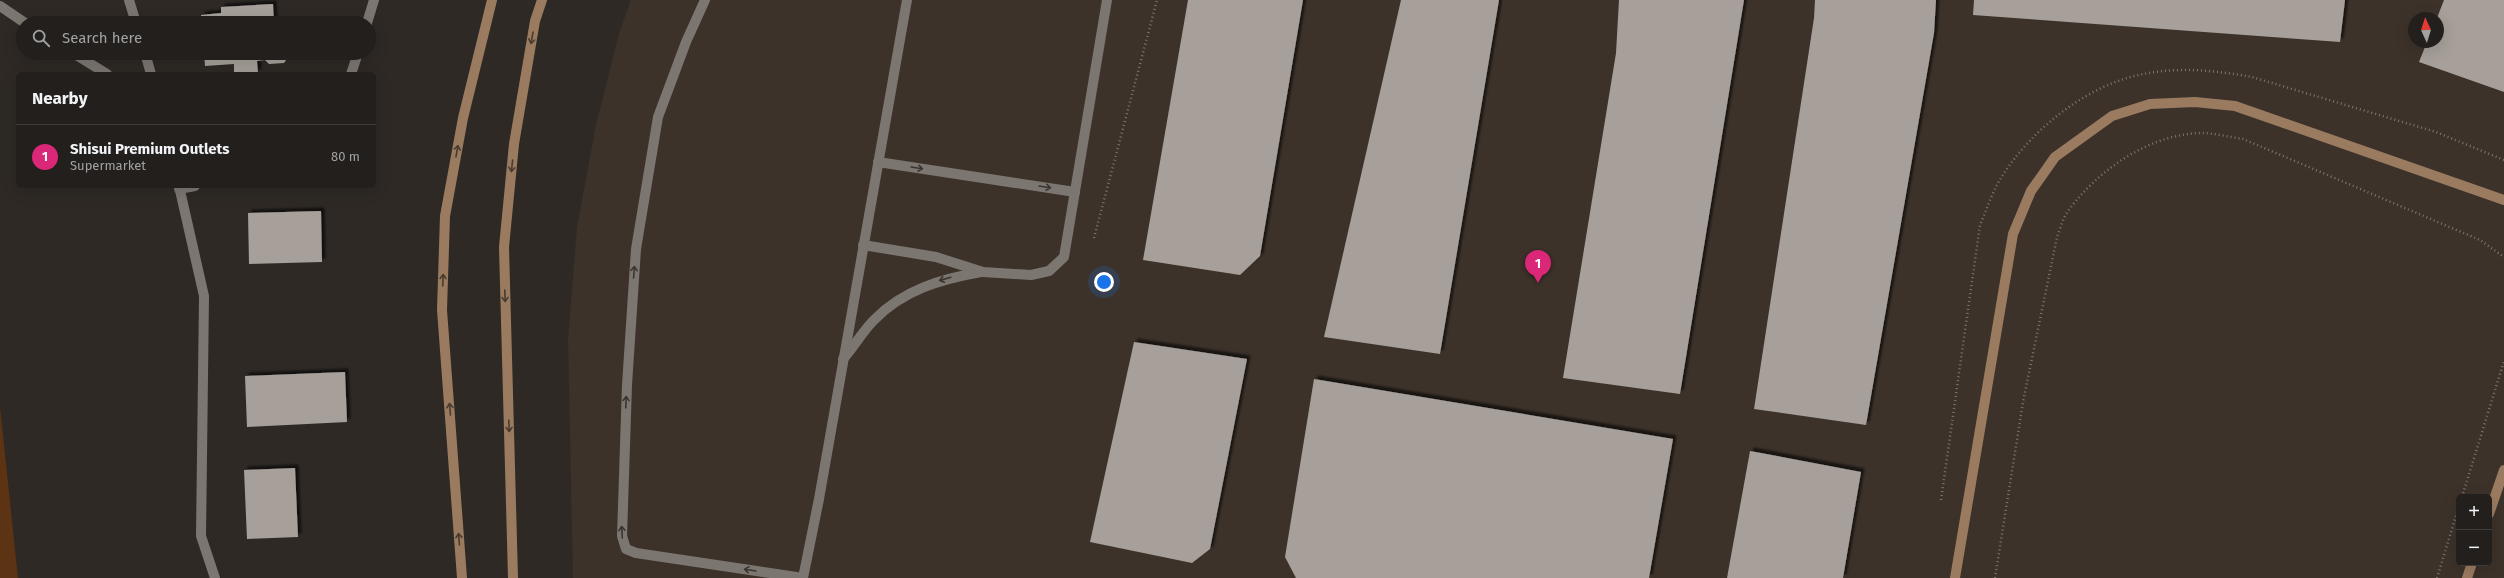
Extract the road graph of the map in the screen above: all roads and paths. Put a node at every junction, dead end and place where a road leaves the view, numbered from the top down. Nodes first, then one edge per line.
1 (129, 0) edge
2 (374, 0) edge
3 (492, 0) edge
4 (542, 0) edge
5 (705, 0) edge
6 (908, 0) edge
7 (1107, 0) edge
8 (1157, 0) edge
9 (0, 6) edge
10 (134, 16) edge
11 (369, 16) edge
12 (16, 17) edge
13 (84, 60) edge
14 (147, 60) edge
15 (356, 60) edge
16 (104, 72) edge
17 (150, 72) edge
18 (352, 72) edge
19 (2504, 160) edge
20 (878, 162) junction
21 (179, 188) edge
22 (1075, 192) junction
23 (2504, 200) edge
24 (863, 245) junction
25 (1092, 246) dead end
26 (2504, 257) edge
27 (983, 272) junction
28 (843, 359) junction
29 (2504, 361) edge
30 (2504, 470) edge
31 (2463, 494) edge
32 (2492, 505) edge
33 (1940, 508) dead end
34 (2456, 515) edge
35 (2471, 566) edge
36 (215, 578) edge
37 (462, 578) edge
38 (513, 578) edge
39 (803, 578) edge
40 (1955, 578) edge
41 (1995, 578) edge
42 (2436, 578) edge
43 (2467, 578) edge

1 - 10 street
2 - 11 street
37 -> 3 street
4 -> 38 street
39 -> 5 street
6 - 20 street
7 - 22 street
8 - 25 path
9 - 12 street
13 - 16 street
14 - 17 street
15 - 18 street
19 - 33 path
20 -> 22 street
20 - 24 street
21 - 36 street
22 - 27 street
23 - 40 street
24 - 27 street
24 - 28 street
26 - 41 path
27 -> 28 street
28 - 39 street
29 - 31 path
30 - 32 street
34 - 42 path
35 - 43 street

